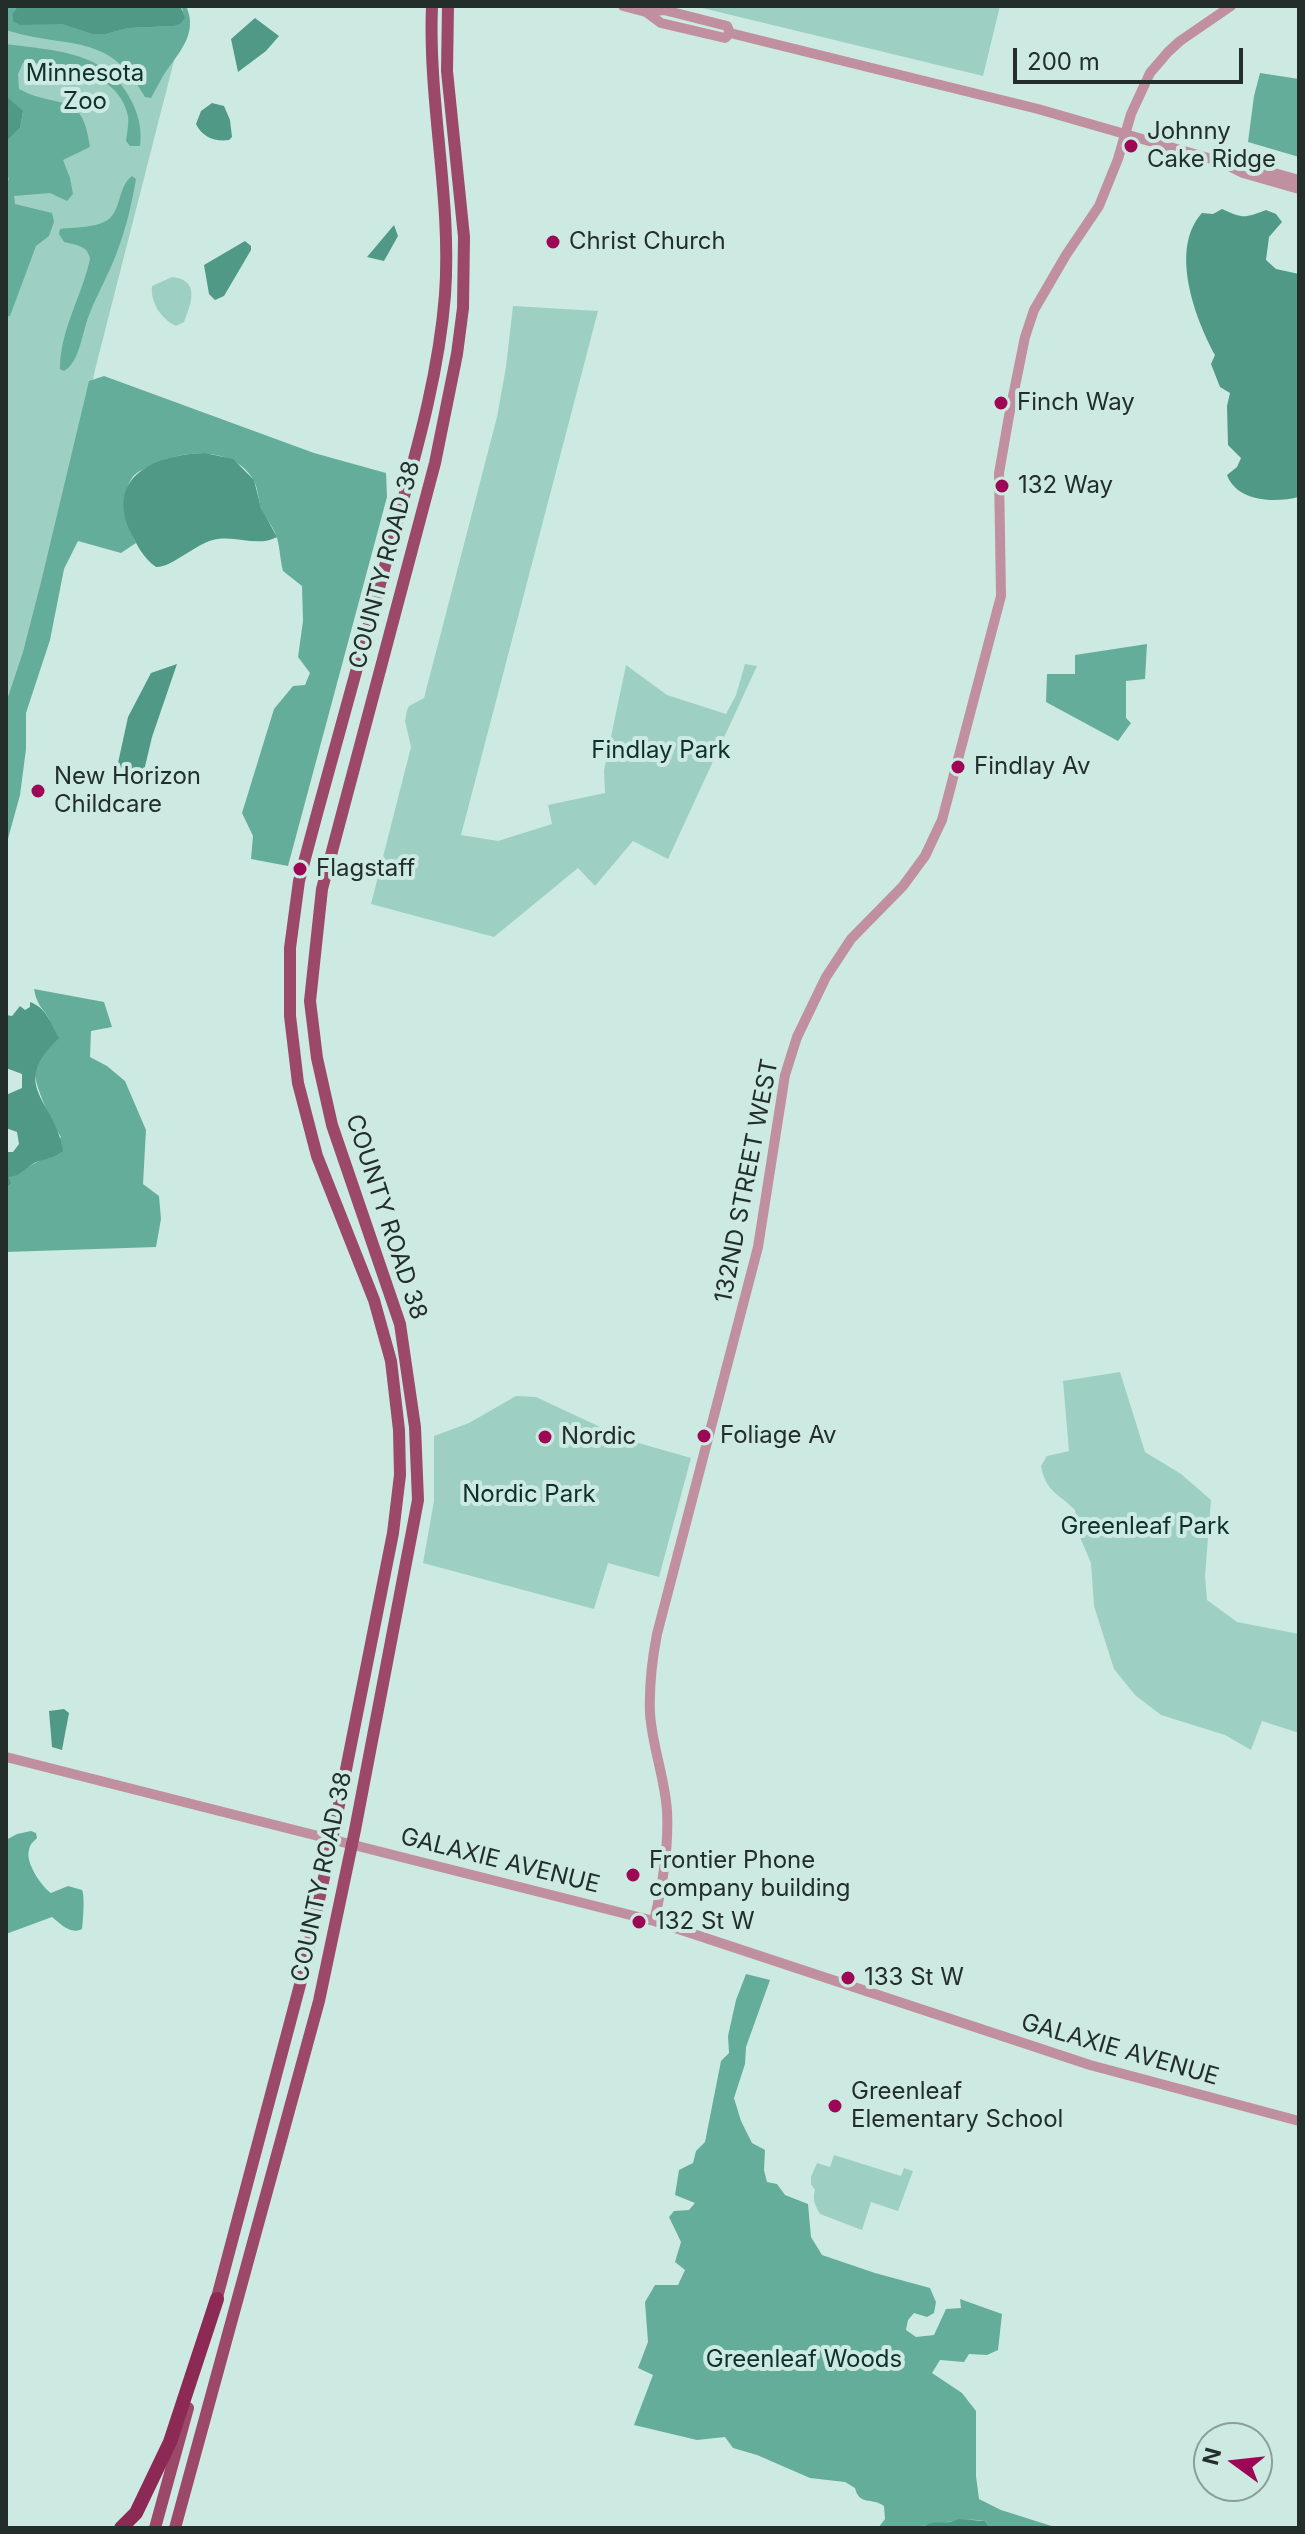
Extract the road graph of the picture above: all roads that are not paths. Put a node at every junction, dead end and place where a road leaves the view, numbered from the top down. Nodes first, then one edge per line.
1 (432, 6) edge
2 (448, 6) edge
3 (623, 6) edge
4 (1231, 6) edge
5 (1125, 133) junction
6 (1222, 162) junction
7 (1299, 180) edge
8 (1299, 189) edge
9 (413, 460) junction
10 (435, 463) junction
11 (6, 1757) edge
12 (332, 1839) junction
13 (352, 1844) junction
14 (654, 1921) junction
15 (1299, 2121) edge
16 (217, 2299) junction
17 (121, 2528) edge
18 (155, 2528) edge
19 (175, 2528) edge

1 - 9 main road, COUNTY ROAD 38
2 - 10 main road, COUNTY ROAD 38
3 - 5 street
4 - 5 street, 132ND STREET WEST
5 - 6 street
5 - 14 street, 132ND STREET WEST
6 - 7 street
6 - 8 street
9 - 10 street
9 - 12 main road, COUNTY ROAD 38
10 - 13 main road, COUNTY ROAD 38
11 - 12 street, GALAXIE AVENUE
12 - 13 street, GALAXIE AVENUE
12 - 16 main road, COUNTY ROAD 38
13 - 14 street, GALAXIE AVENUE
13 - 19 main road, COUNTY ROAD 38
14 - 15 street, GALAXIE AVENUE
16 - 17 highway
16 - 18 main road, COUNTY ROAD 38

